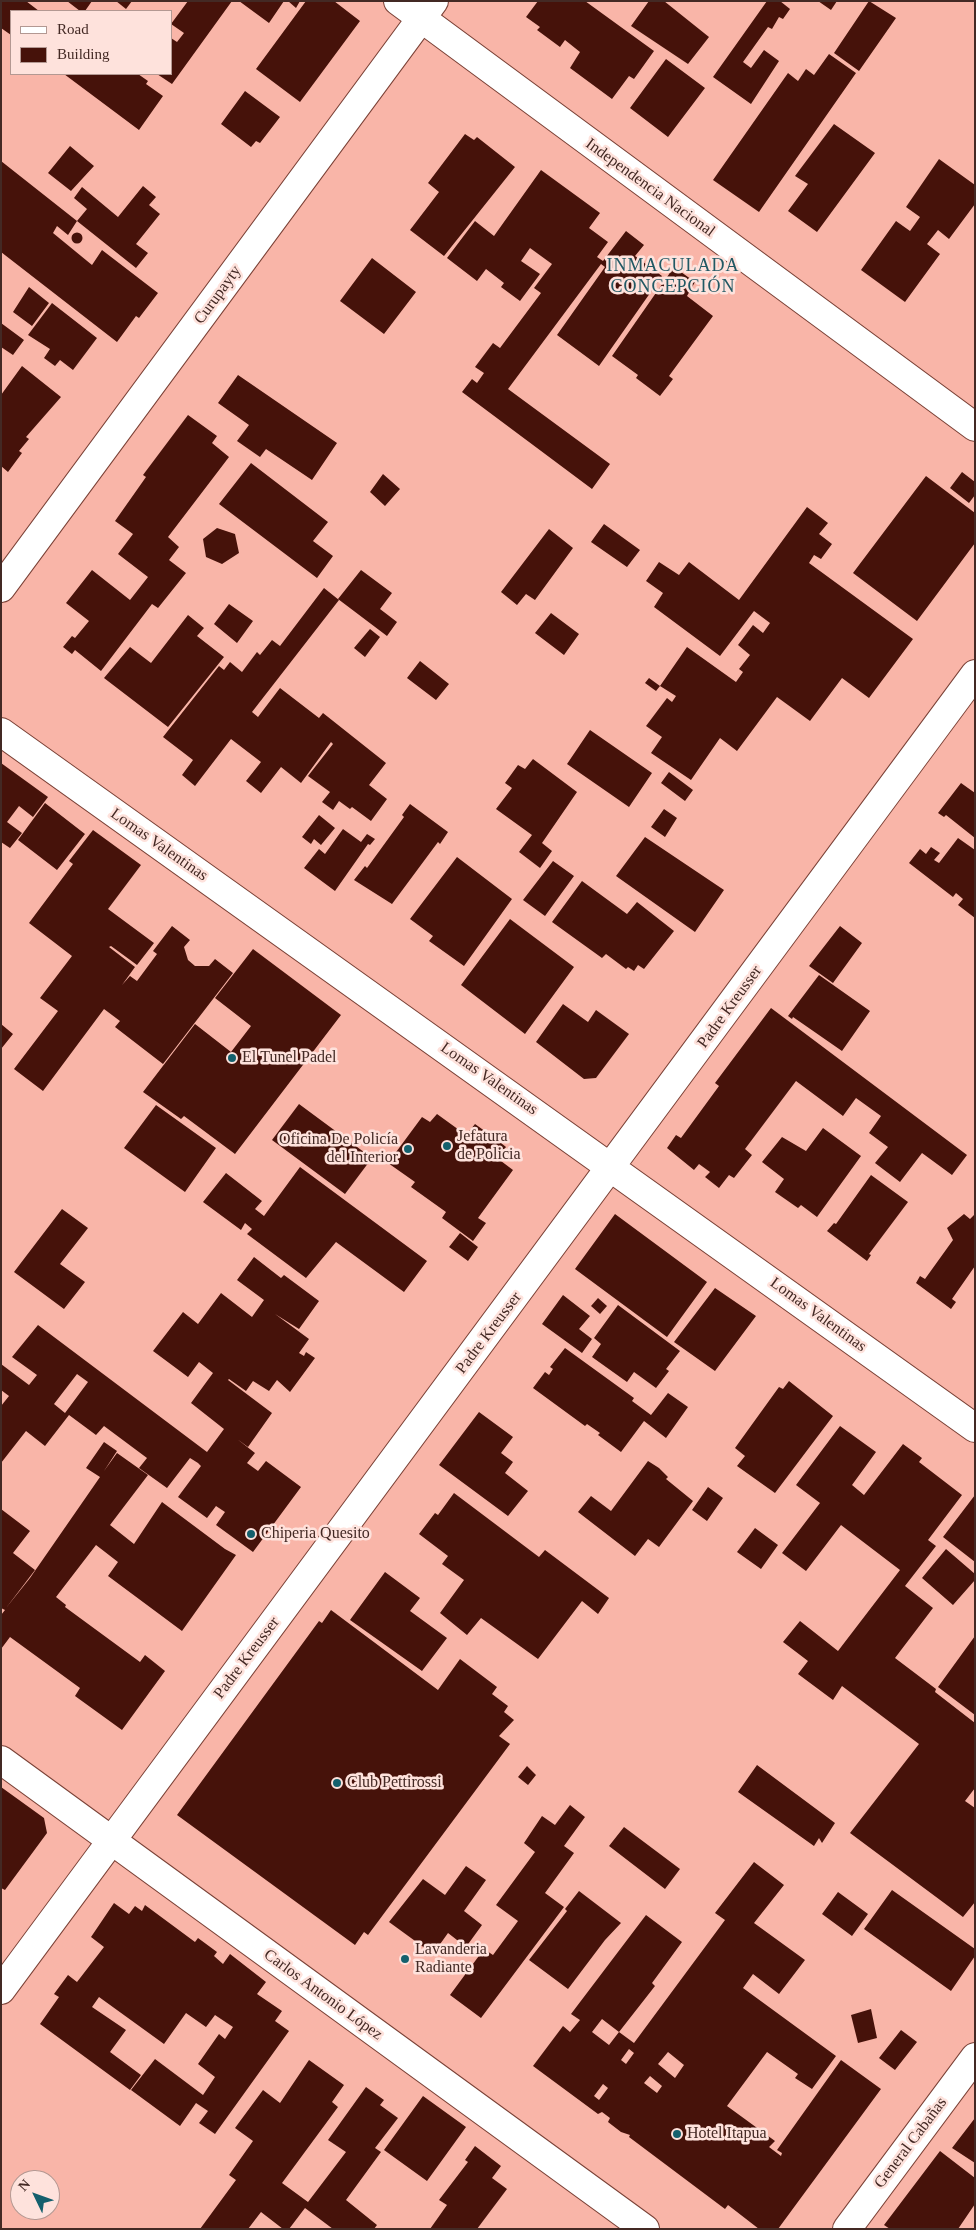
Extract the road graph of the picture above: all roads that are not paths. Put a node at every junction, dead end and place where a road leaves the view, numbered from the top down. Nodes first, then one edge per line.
1 (398, 1) edge
2 (428, 10) edge
3 (975, 427) edge
4 (1, 588) edge
5 (975, 674) edge
6 (1, 732) edge
7 (612, 1167) junction
8 (975, 1428) edge
9 (1, 1760) edge
10 (111, 1841) junction
11 (1, 1990) edge
12 (975, 2057) edge
13 (645, 2229) edge
14 (847, 2229) edge

1 - 2 street, Independencia Nacional
2 - 3 street, Independencia Nacional
2 - 4 street, Curupayty
5 - 7 street, Padre Kreusser
6 - 7 street, Lomas Valentinas
7 - 8 street, Lomas Valentinas
7 - 10 street, Padre Kreusser
9 - 10 street, Carlos Antonio López
10 - 11 street, Padre Kreusser
10 - 13 street, Carlos Antonio López
12 - 14 street, General Cabañas

